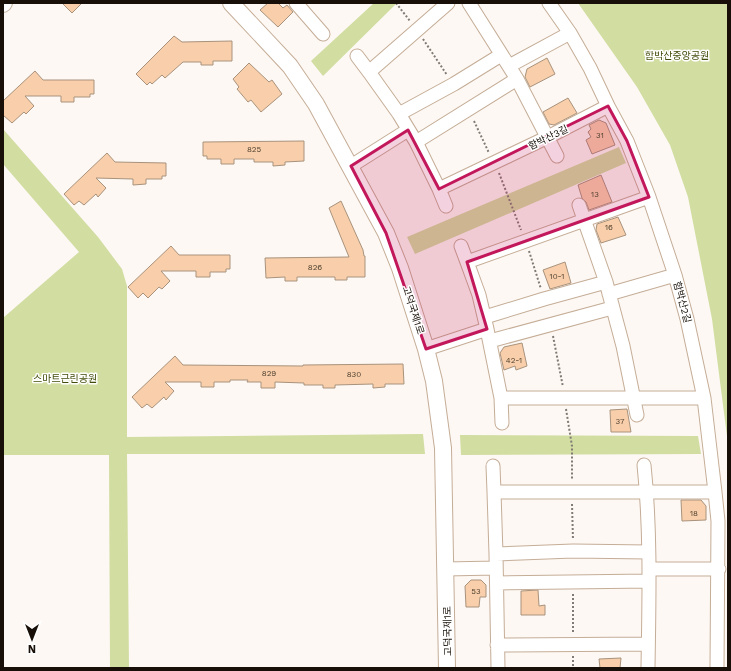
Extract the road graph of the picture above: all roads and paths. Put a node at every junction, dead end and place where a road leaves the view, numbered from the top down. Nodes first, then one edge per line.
1 (231, 3) edge
2 (296, 3) edge
3 (396, 3) edge
4 (448, 3) edge
5 (469, 3) edge
6 (549, 3) edge
7 (402, 10) dead end
8 (570, 33) junction
9 (323, 34) dead end
10 (357, 56) dead end
11 (505, 61) junction
12 (369, 72) junction
13 (517, 79) junction
14 (608, 106) junction
15 (399, 114) junction
16 (408, 130) junction
17 (548, 137) junction
18 (416, 142) junction
19 (557, 156) dead end
20 (351, 166) junction
21 (440, 189) junction
22 (649, 197) junction
23 (579, 205) dead end
24 (446, 206) dead end
25 (585, 220) junction
26 (461, 246) dead end
27 (467, 262) junction
28 (675, 275) junction
29 (607, 288) junction
30 (612, 308) junction
31 (487, 329) junction
32 (426, 349) junction
33 (501, 398) junction
34 (704, 398) junction
35 (634, 399) junction
36 (638, 415) dead end
37 (502, 423) dead end
38 (644, 465) dead end
39 (493, 466) dead end
40 (494, 492) junction
41 (647, 492) junction
42 (714, 492) junction
43 (648, 552) junction
44 (496, 554) junction
45 (496, 568) junction
46 (445, 569) junction
47 (718, 569) junction
48 (649, 575) junction
49 (497, 583) junction
50 (648, 644) junction
51 (498, 645) junction
52 (447, 668) edge
53 (498, 668) edge
54 (648, 668) edge
55 (717, 668) edge

1 - 20 street, 고덕국제1로
2 - 9 street
3 - 7 path
4 - 12 street
5 - 11 street
6 - 8 street
8 - 11 street
8 - 14 street
10 - 12 street
11 - 13 street
11 - 15 street
12 - 15 street
13 - 17 street
13 - 18 street
14 - 17 street, 함박산3길
14 - 22 street, 함박산2길
15 - 16 street
16 - 18 street
16 - 20 street
17 - 19 street
17 - 21 street, 함박산3길
18 - 21 street
20 - 32 street, 고덕국제1로
21 - 24 street
22 - 25 street
22 - 28 street, 함박산2길
23 - 25 street
25 - 27 street
25 - 29 street
26 - 27 street
27 - 31 street
28 - 29 street
28 - 34 street, 함박산2길
29 - 30 street
29 - 31 street
30 - 31 street
30 - 35 street
31 - 32 street
31 - 33 street
32 - 46 street, 고덕국제1로
33 - 35 street
33 - 37 street
34 - 35 street
34 - 42 street, 함박산2길
35 - 36 street
38 - 41 street
39 - 40 street
40 - 41 street
40 - 44 street
41 - 42 street
41 - 43 street
42 - 47 street, 함박산2길
43 - 44 street
43 - 48 street
44 - 45 street
45 - 46 street
45 - 49 street
46 - 52 street, 고덕국제1로
47 - 48 street
47 - 55 street, 함박산2길
48 - 49 street
48 - 50 street
49 - 51 street
50 - 51 street
50 - 54 street
51 - 53 street

